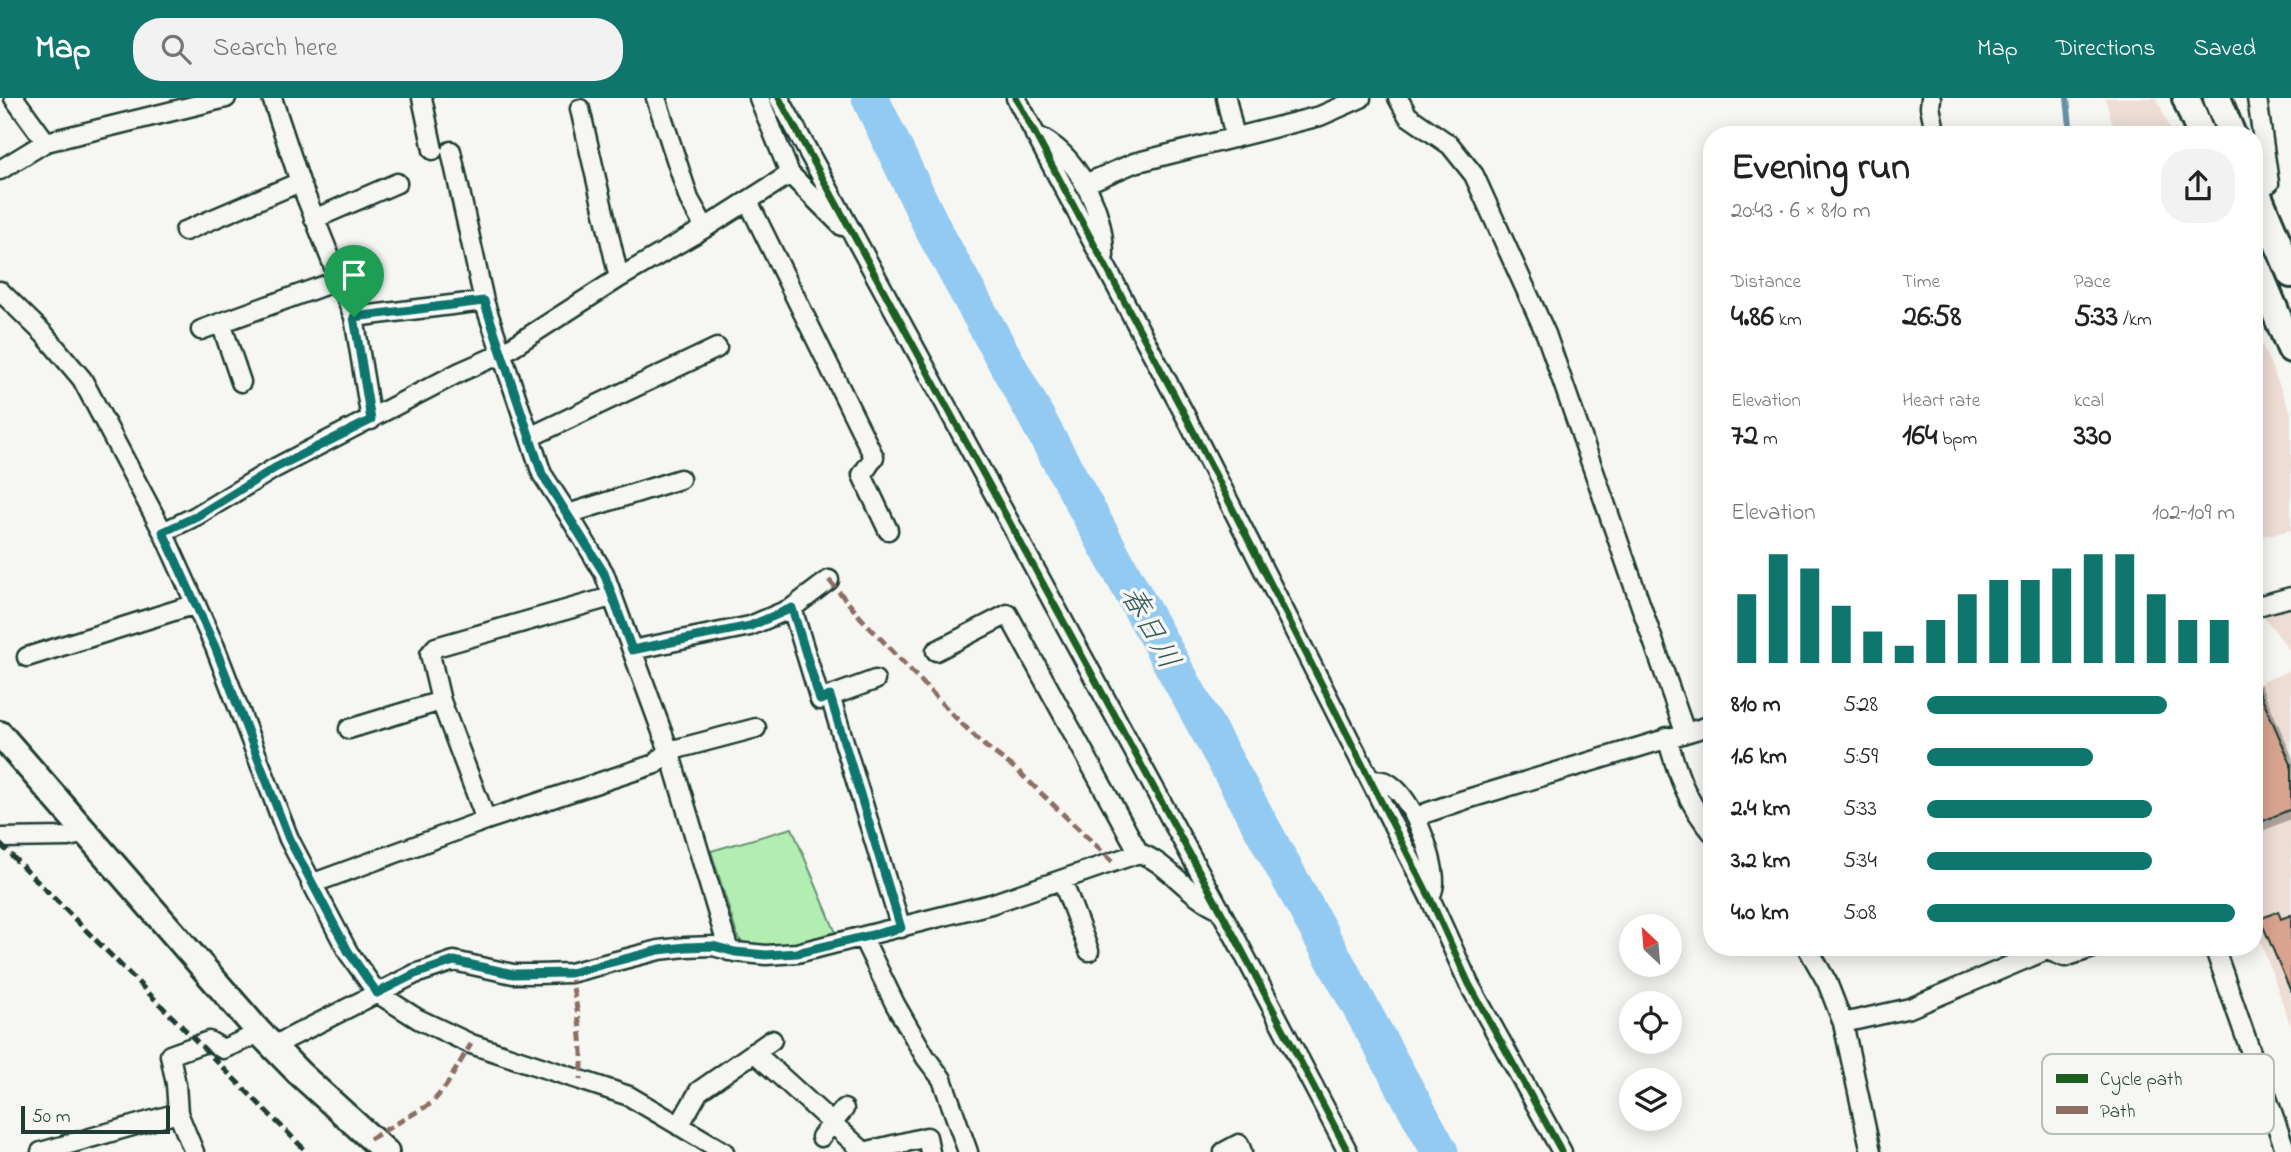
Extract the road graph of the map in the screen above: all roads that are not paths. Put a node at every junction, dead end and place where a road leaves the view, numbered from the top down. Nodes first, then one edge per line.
1 (14, 98) edge
2 (226, 98) edge
3 (272, 98) edge
4 (422, 98) edge
5 (656, 98) edge
6 (760, 98) edge
7 (779, 98) edge
8 (1016, 98) edge
9 (1226, 98) edge
10 (1361, 98) edge
11 (1398, 98) edge
12 (1931, 98) edge
13 (2186, 98) edge
14 (2217, 98) edge
15 (2257, 98) edge
16 (159, 106) edge
17 (580, 109) dead end
18 (1934, 126) edge
19 (2197, 126) edge
20 (2228, 126) edge
21 (2261, 126) edge
22 (1035, 135) junction
23 (1235, 138) junction
24 (2263, 140) edge
25 (46, 142) junction
26 (432, 150) dead end
27 (451, 151) dead end
28 (0, 170) edge
29 (790, 174) junction
30 (300, 182) junction
31 (397, 183) dead end
32 (1087, 183) junction
33 (2263, 185) edge
34 (748, 201) junction
35 (2263, 207) edge
36 (314, 219) junction
37 (705, 228) junction
38 (185, 231) dead end
39 (856, 240) junction
40 (1104, 264) junction
41 (2291, 274) edge
42 (619, 278) junction
43 (339, 280) junction
44 (2263, 282) edge
45 (0, 291) edge
46 (484, 301) junction
47 (354, 317) junction
48 (221, 323) junction
49 (201, 330) dead end
50 (717, 348) dead end
51 (2291, 349) edge
52 (501, 354) junction
53 (241, 382) dead end
54 (371, 420) junction
55 (530, 438) junction
56 (680, 479) dead end
57 (568, 514) junction
58 (888, 530) dead end
59 (163, 532) junction
60 (829, 580) dead end
61 (611, 597) junction
62 (2291, 597) edge
63 (196, 604) junction
64 (2263, 605) edge
65 (792, 608) junction
66 (632, 650) junction
67 (936, 651) dead end
68 (27, 657) dead end
69 (875, 680) dead end
70 (830, 696) junction
71 (441, 701) junction
72 (1703, 727) edge
73 (756, 728) dead end
74 (349, 729) dead end
75 (1685, 732) junction
76 (0, 734) edge
77 (1667, 737) junction
78 (669, 751) junction
79 (1370, 780) junction
80 (1418, 818) junction
81 (486, 820) junction
82 (1703, 822) edge
83 (87, 833) junction
84 (0, 838) edge
85 (1139, 853) junction
86 (1062, 880) junction
87 (311, 884) junction
88 (1430, 898) junction
89 (1220, 909) junction
90 (901, 928) junction
91 (863, 938) junction
92 (729, 951) junction
93 (1089, 951) dead end
94 (1812, 956) edge
95 (2028, 956) edge
96 (2217, 956) edge
97 (377, 993) junction
98 (1843, 1023) junction
99 (266, 1040) junction
100 (772, 1040) dead end
101 (754, 1052) junction
102 (2252, 1054) edge
103 (844, 1109) dead end
104 (178, 1114) junction
105 (2274, 1118) edge
106 (679, 1126) junction
107 (827, 1130) junction
108 (48, 1151) edge
109 (194, 1152) edge
110 (386, 1152) edge
111 (724, 1152) edge
112 (864, 1152) edge
113 (930, 1152) edge
114 (968, 1152) edge
115 (1224, 1152) edge
116 (1242, 1152) edge
117 (1348, 1152) edge
118 (1562, 1152) edge
119 (1871, 1152) edge
120 (2286, 1152) edge

1 - 25 street
2 - 16 street
3 - 30 street
4 - 26 street
5 - 37 street
6 - 29 street
7 - 39 street
8 - 22 street
9 - 23 street
10 - 23 street
11 - 75 street
12 - 18 street
13 - 19 main road
14 - 20 main road
15 - 21 street
16 - 25 street
17 - 42 street
22 - 32 street
22 - 40 street
23 - 32 street
24 - 33 street
25 - 28 street
27 - 46 street
29 - 34 street
29 - 39 street
30 - 36 street
30 - 38 street
31 - 36 street
32 - 40 street
34 - 37 street
34 - 58 street
35 - 41 main road
36 - 43 street
37 - 42 street
39 - 89 street
40 - 79 street
42 - 52 street
43 - 47 street
43 - 48 street
44 - 51 main road
45 - 59 street
46 - 47 street
46 - 52 street
47 - 54 street
48 - 49 street
48 - 53 street
50 - 55 street
52 - 54 street
52 - 55 street
54 - 59 street
55 - 57 street
56 - 57 street
57 - 61 street
59 - 63 street
60 - 65 street
61 - 66 street
61 - 71 street
62 - 64 street
63 - 68 street
63 - 87 street
65 - 66 street
65 - 70 street
66 - 78 street
67 - 85 street
69 - 70 street
70 - 90 street
71 - 74 street
71 - 81 street
72 - 75 street
73 - 78 street
75 - 77 street
76 - 83 street
77 - 80 street
77 - 82 street
78 - 81 street
78 - 92 street
79 - 80 street
79 - 88 street
80 - 88 street
81 - 87 street
83 - 84 street
83 - 99 street
85 - 86 street
85 - 89 street
86 - 90 street
86 - 93 street
87 - 97 street
88 - 118 street
89 - 117 street
90 - 91 street
91 - 92 street
91 - 114 street
92 - 97 street
94 - 98 street
95 - 98 street
96 - 102 street
97 - 99 street
97 - 106 street
98 - 119 street
99 - 104 street
99 - 110 street
100 - 101 street
101 - 106 street
101 - 107 street
103 - 107 street
104 - 108 street
104 - 109 street
105 - 120 street
106 - 111 street
107 - 112 street
112 - 113 street
115 - 116 street

